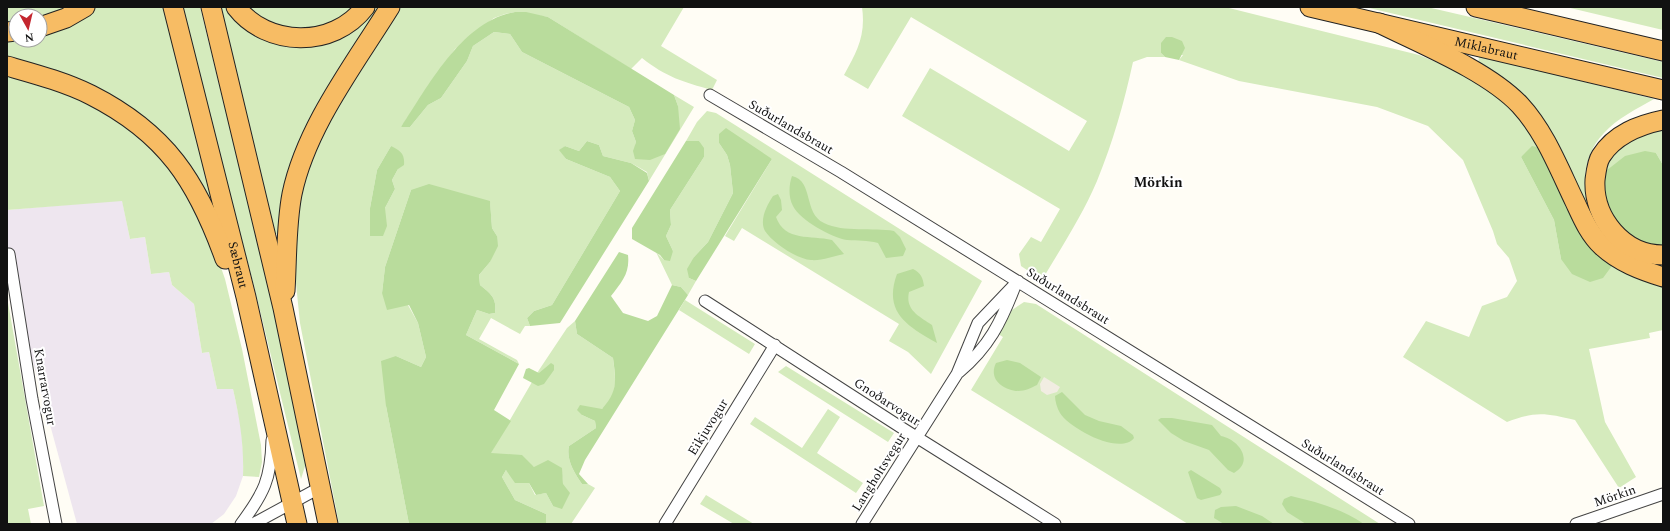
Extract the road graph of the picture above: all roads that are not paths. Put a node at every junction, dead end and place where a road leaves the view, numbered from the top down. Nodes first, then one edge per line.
1 (85, 7) edge
2 (173, 7) edge
3 (211, 7) edge
4 (236, 7) edge
5 (365, 7) edge
6 (390, 7) edge
7 (1310, 7) edge
8 (1476, 7) edge
9 (1379, 23) junction
10 (48, 24) edge
11 (1663, 51) edge
12 (7, 66) edge
13 (1663, 90) edge
14 (710, 95) dead end
15 (1663, 120) edge
16 (9, 254) dead end
17 (1663, 255) edge
18 (1642, 271) junction
19 (1663, 272) edge
20 (1663, 277) edge
21 (1018, 281) junction
22 (246, 297) junction
23 (705, 301) dead end
24 (283, 308) junction
25 (775, 346) junction
26 (957, 374) junction
27 (273, 423) junction
28 (917, 437) junction
29 (321, 487) junction
30 (1663, 494) edge
31 (292, 503) junction
32 (56, 524) edge
33 (241, 524) edge
34 (253, 524) edge
35 (297, 524) edge
36 (328, 524) edge
37 (665, 524) edge
38 (862, 524) edge
39 (1055, 524) edge
40 (1409, 524) edge
41 (1576, 524) edge

1 - 10 highway
2 - 22 highway, Sæbraut
3 - 24 highway
4 - 5 highway
6 - 24 highway
7 - 9 highway, Miklabraut
8 - 11 highway
9 - 13 highway, Miklabraut
9 - 18 highway
12 - 22 highway
14 - 21 street, Suðurlandsbraut
15 - 17 highway
16 - 32 street, Knarrarvogur
18 - 19 highway
18 - 20 highway
21 - 26 street, Langholtsvegur
21 - 26 street, Langholtsvegur
21 - 40 street, Suðurlandsbraut
22 - 27 highway, Sæbraut
23 - 25 street, Gnoðarvogur
24 - 29 highway
25 - 28 street, Gnoðarvogur
25 - 37 street, Eikjuvogur
26 - 28 street, Langholtsvegur
27 - 31 highway, Sæbraut
27 - 33 street
28 - 38 street, Langholtsvegur
28 - 39 street, Gnoðarvogur
29 - 31 street
29 - 36 highway
30 - 41 street, Mörkin
31 - 34 street
31 - 35 highway, Sæbraut

